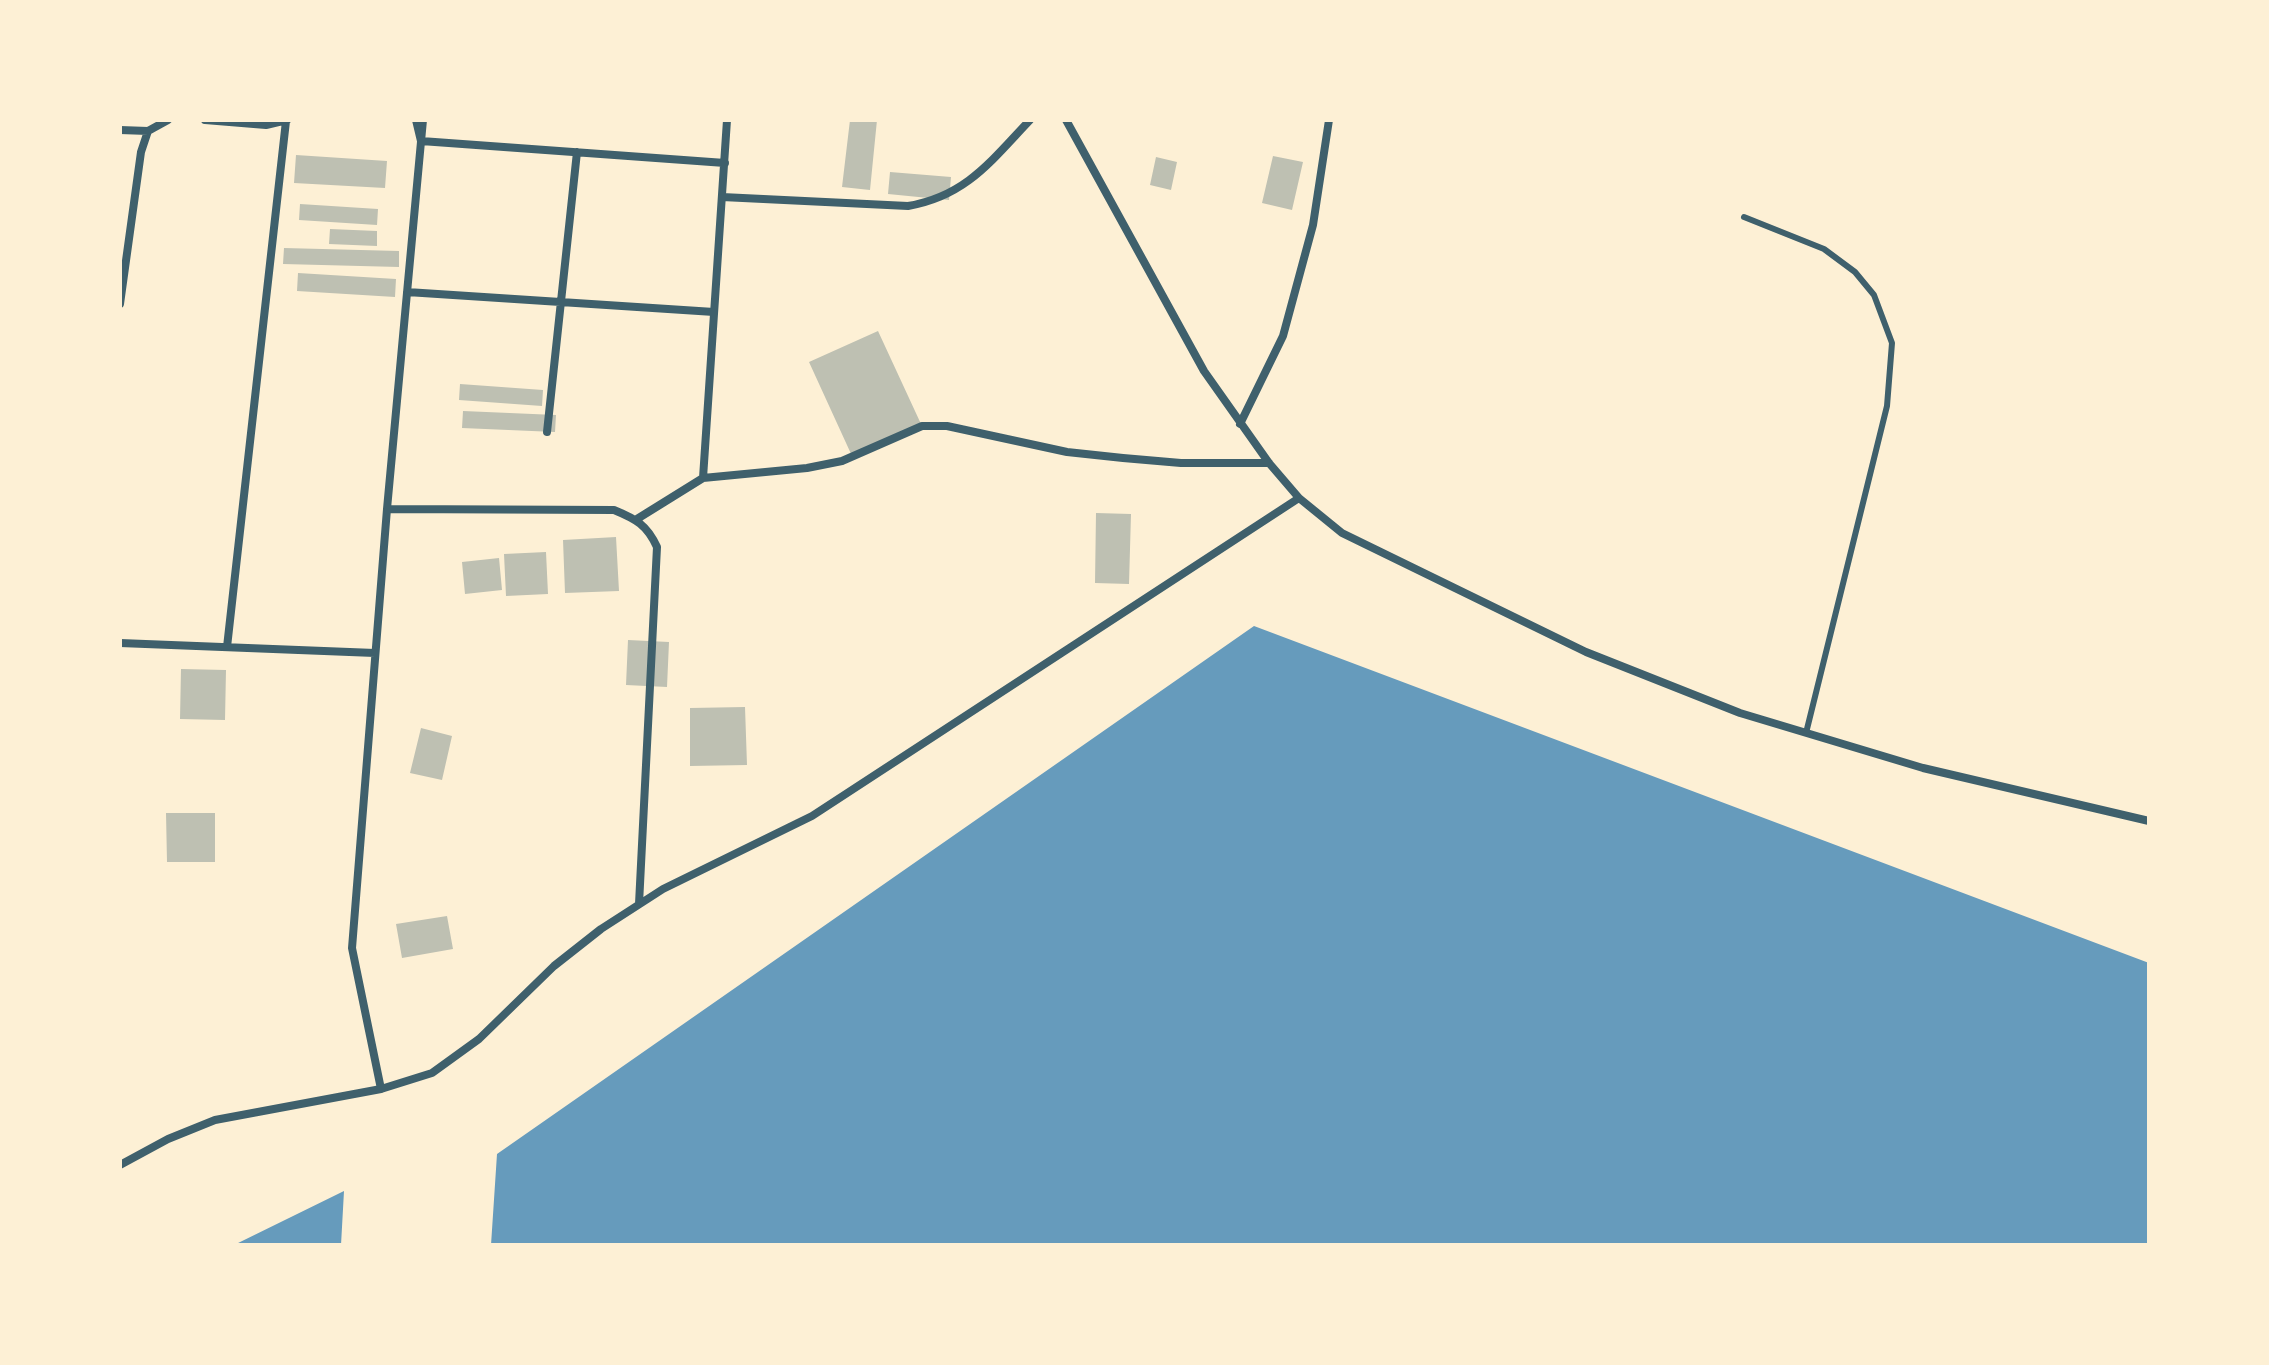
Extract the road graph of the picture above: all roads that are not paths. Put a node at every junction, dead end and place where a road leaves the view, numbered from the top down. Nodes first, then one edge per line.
1 (168, 120) edge
2 (205, 120) edge
3 (286, 120) edge
4 (416, 120) edge
5 (423, 120) edge
6 (727, 120) edge
7 (1030, 120) edge
8 (1066, 120) edge
9 (1329, 120) edge
10 (120, 130) edge
11 (148, 131) junction
12 (421, 141) junction
13 (577, 152) junction
14 (725, 163) junction
15 (722, 197) junction
16 (1744, 217) dead end
17 (121, 280) edge
18 (407, 292) junction
19 (562, 301) junction
20 (120, 304) edge
21 (714, 312) junction
22 (1240, 424) junction
23 (547, 432) dead end
24 (1269, 463) junction
25 (703, 478) junction
26 (1299, 498) junction
27 (387, 509) junction
28 (637, 519) junction
29 (120, 643) edge
30 (227, 647) junction
31 (375, 653) junction
32 (1806, 733) junction
33 (2149, 821) edge
34 (639, 904) junction
35 (381, 1089) junction
36 (120, 1165) edge

1 - 11 street
2 - 3 street
3 - 30 street
4 - 12 street
5 - 12 street
6 - 14 street
7 - 15 street
8 - 22 street
9 - 22 street
10 - 11 street
11 - 17 street
12 - 13 street
12 - 18 street
13 - 14 street
13 - 19 street
14 - 15 street
15 - 21 street
16 - 32 lane
17 - 20 street
18 - 19 street
18 - 27 street
19 - 21 street
19 - 23 street
21 - 25 street
22 - 24 street
24 - 25 street
24 - 26 street
25 - 28 street
26 - 32 street
26 - 34 street
27 - 28 street
27 - 31 street
28 - 34 street
29 - 30 street
30 - 31 street
31 - 35 street
32 - 33 street
34 - 35 street
35 - 36 street

